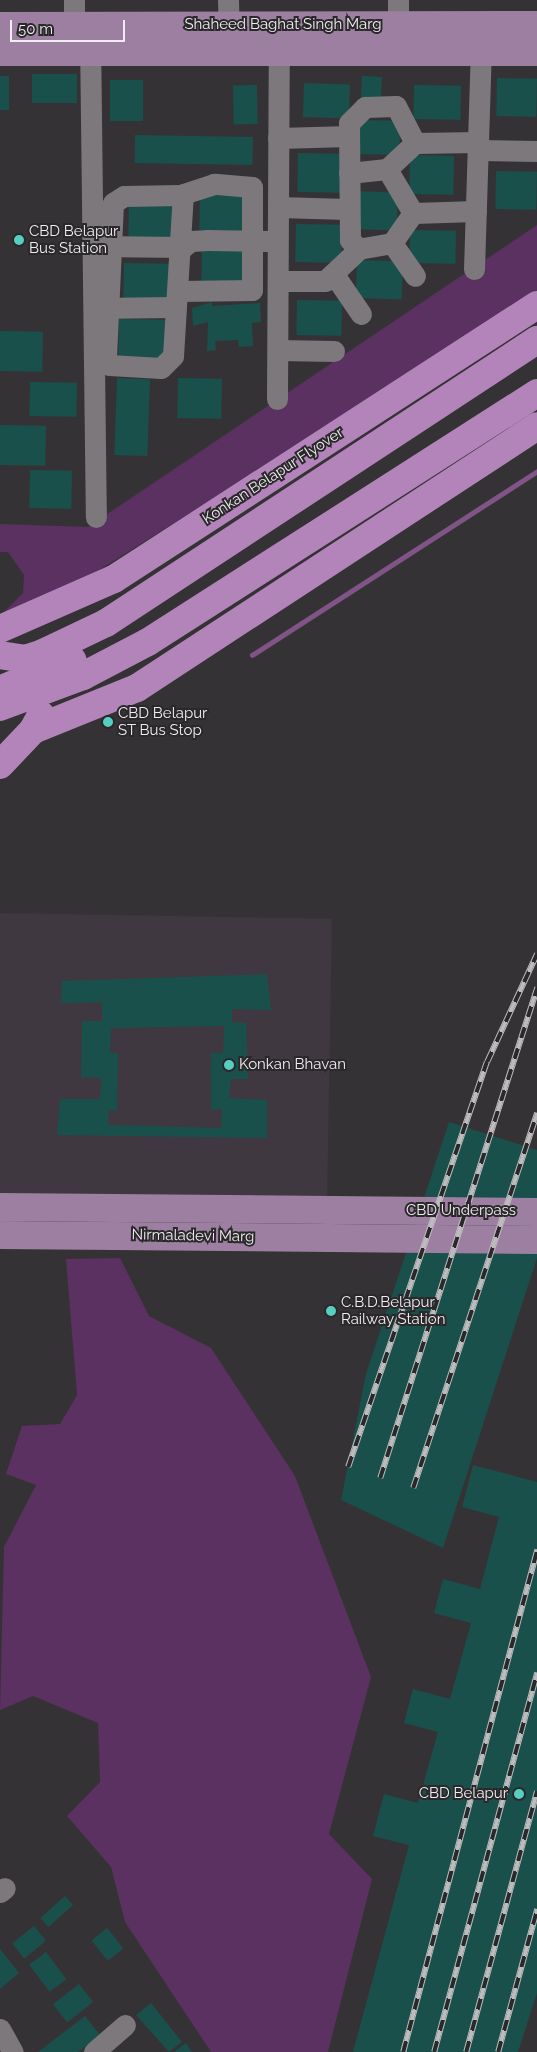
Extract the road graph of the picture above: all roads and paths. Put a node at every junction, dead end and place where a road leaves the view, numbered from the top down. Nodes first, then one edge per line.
1 (398, 12) edge
2 (228, 13) edge
3 (80, 16) edge
4 (279, 25) junction
5 (537, 25) edge
6 (0, 26) edge
7 (0, 52) edge
8 (82, 52) junction
9 (229, 52) junction
10 (279, 52) junction
11 (398, 52) junction
12 (481, 52) junction
13 (537, 52) edge
14 (349, 136) junction
15 (278, 138) junction
16 (416, 143) junction
17 (478, 146) junction
18 (537, 151) edge
19 (387, 169) junction
20 (349, 173) junction
21 (183, 194) junction
22 (278, 207) junction
23 (347, 209) junction
24 (476, 211) junction
25 (412, 212) junction
26 (254, 241) junction
27 (278, 242) junction
28 (392, 244) junction
29 (102, 247) junction
30 (183, 247) junction
31 (359, 249) junction
32 (474, 269) dead end
33 (334, 276) junction
34 (414, 276) dead end
35 (278, 281) junction
36 (178, 299) junction
37 (537, 305) edge
38 (102, 308) junction
39 (361, 314) dead end
40 (537, 340) edge
41 (278, 350) junction
42 (334, 351) dead end
43 (537, 362) edge
44 (537, 393) edge
45 (278, 398) dead end
46 (537, 426) edge
47 (96, 517) dead end
48 (0, 629) edge
49 (0, 655) edge
50 (0, 659) edge
51 (58, 667) junction
52 (1, 701) edge
53 (33, 730) junction
54 (0, 765) edge
55 (0, 1207) edge
56 (386, 1211) joint
57 (537, 1212) edge
58 (0, 1235) edge
59 (386, 1238) joint
60 (537, 1240) edge
61 (125, 2025) dead end
62 (0, 2029) edge
63 (13, 2052) edge
64 (94, 2052) edge

1 - 4 main road, Shaheed Baghat Singh Marg
1 - 5 main road, Shaheed Baghat Singh Marg
1 - 11 street
2 - 3 main road, Shaheed Baghat Singh Marg
2 - 4 main road, Shaheed Baghat Singh Marg
2 - 9 street
3 - 6 main road, Shaheed Baghat Singh Marg
3 - 8 street
4 - 10 street
7 - 8 main road, Shaheed Baghat Singh Marg
8 - 9 main road, Shaheed Baghat Singh Marg
8 - 29 street
9 - 10 main road, Shaheed Baghat Singh Marg
10 - 11 main road, Shaheed Baghat Singh Marg
10 - 15 street
11 - 12 main road, Shaheed Baghat Singh Marg
12 - 13 main road, Shaheed Baghat Singh Marg
12 - 17 street
14 - 15 street
14 - 16 street
14 - 20 street
15 - 22 street
16 - 17 street
16 - 19 street
17 - 18 street
17 - 24 street
19 - 20 street
19 - 25 street
20 - 23 street
21 - 26 street
21 - 29 street
21 - 30 street
22 - 23 street
22 - 27 street
23 - 31 street
24 - 25 street
24 - 32 street
25 - 28 street
26 - 27 street
26 - 30 street
26 - 36 street
27 - 35 street
28 - 31 street
28 - 34 street
29 - 30 street
29 - 38 street
30 - 36 street
31 - 33 street
33 - 35 street
33 - 39 street
35 - 41 street
36 - 38 street
36 - 38 street
37 - 48 highway, Konkan Belapur Flyover
38 - 47 street
40 - 49 highway
41 - 42 street
41 - 45 street
43 - 51 highway
44 - 52 highway
46 - 53 highway
50 - 52 highway
51 - 52 highway
51 - 53 highway
53 - 54 highway
55 - 56 main road, Nirmaladevi Marg
56 - 57 main road, CBD Underpass
58 - 59 main road, Nirmaladevi Marg
59 - 60 main road, CBD Underpass
61 - 64 street
62 - 63 street

